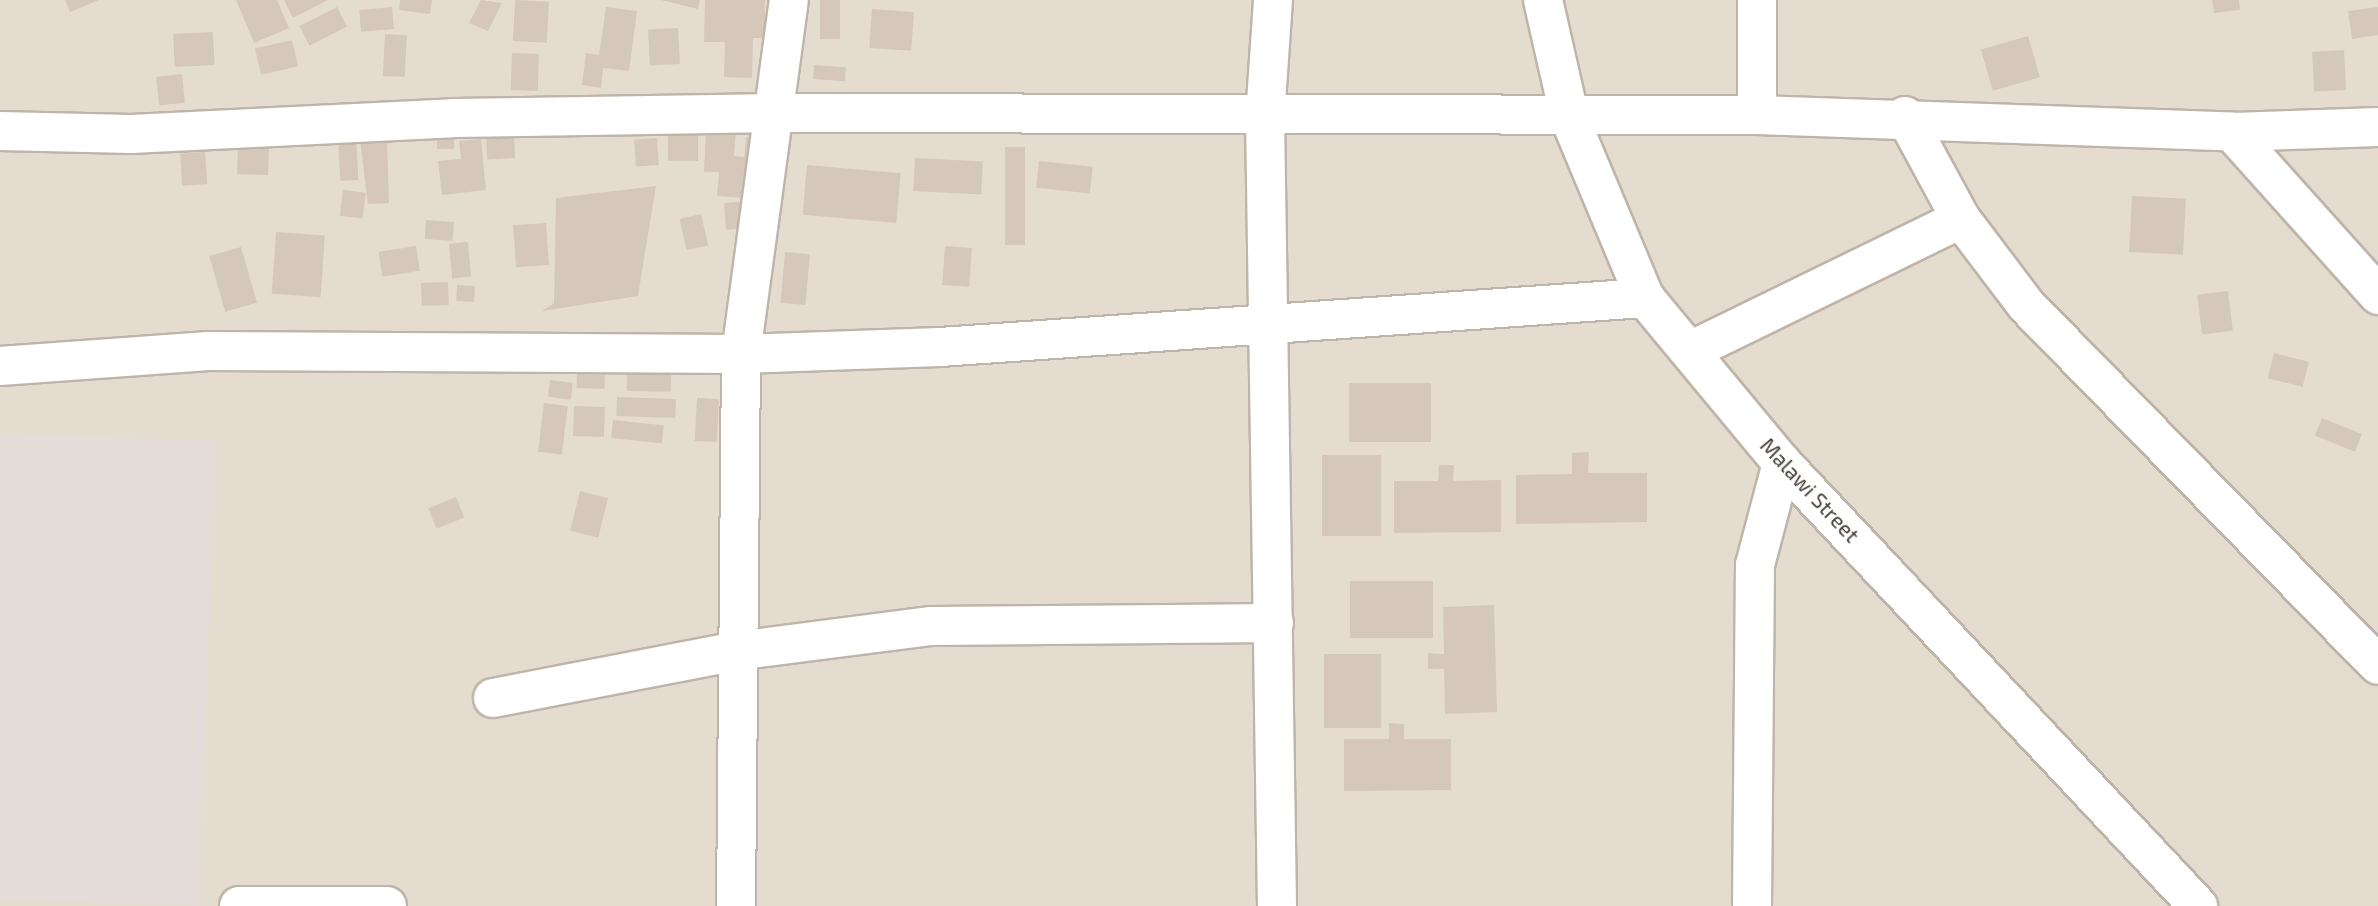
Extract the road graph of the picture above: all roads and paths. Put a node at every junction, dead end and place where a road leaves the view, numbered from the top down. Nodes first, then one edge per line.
1 (789, 0) edge
2 (1273, 0) edge
3 (1543, 0) edge
4 (1757, 0) edge
5 (778, 113) junction
6 (1757, 114) junction
7 (1265, 116) junction
8 (1905, 116) junction
9 (1570, 119) junction
10 (2378, 127) edge
11 (0, 131) edge
12 (2232, 132) junction
13 (1961, 219) junction
14 (2378, 295) edge
15 (1645, 298) junction
16 (1272, 328) junction
17 (1690, 351) junction
18 (741, 354) junction
19 (0, 366) edge
20 (1782, 463) junction
21 (1274, 623) junction
22 (736, 651) junction
23 (2378, 665) edge
24 (493, 698) dead end
25 (239, 906) edge
26 (387, 906) edge
27 (736, 906) edge
28 (1277, 906) edge
29 (1752, 906) edge
30 (2198, 906) edge

1 - 5 street
2 - 7 street
3 - 9 street, Malawi Street
4 - 6 street
5 - 7 street
5 - 11 street
5 - 18 street
6 - 8 street
6 - 9 street
7 - 9 street
7 - 16 street
8 - 12 street
8 - 13 street
9 - 15 street, Malawi Street
10 - 12 street
12 - 14 street
13 - 17 street
13 - 23 street
15 - 16 street
15 - 17 street, Malawi Street
16 - 18 street
16 - 21 street
17 - 20 street, Malawi Street
18 - 19 street
18 - 22 street
20 - 29 street
20 - 30 street, Malawi Street
21 - 22 street
21 - 28 street
22 - 24 street
22 - 27 street
25 - 26 street

